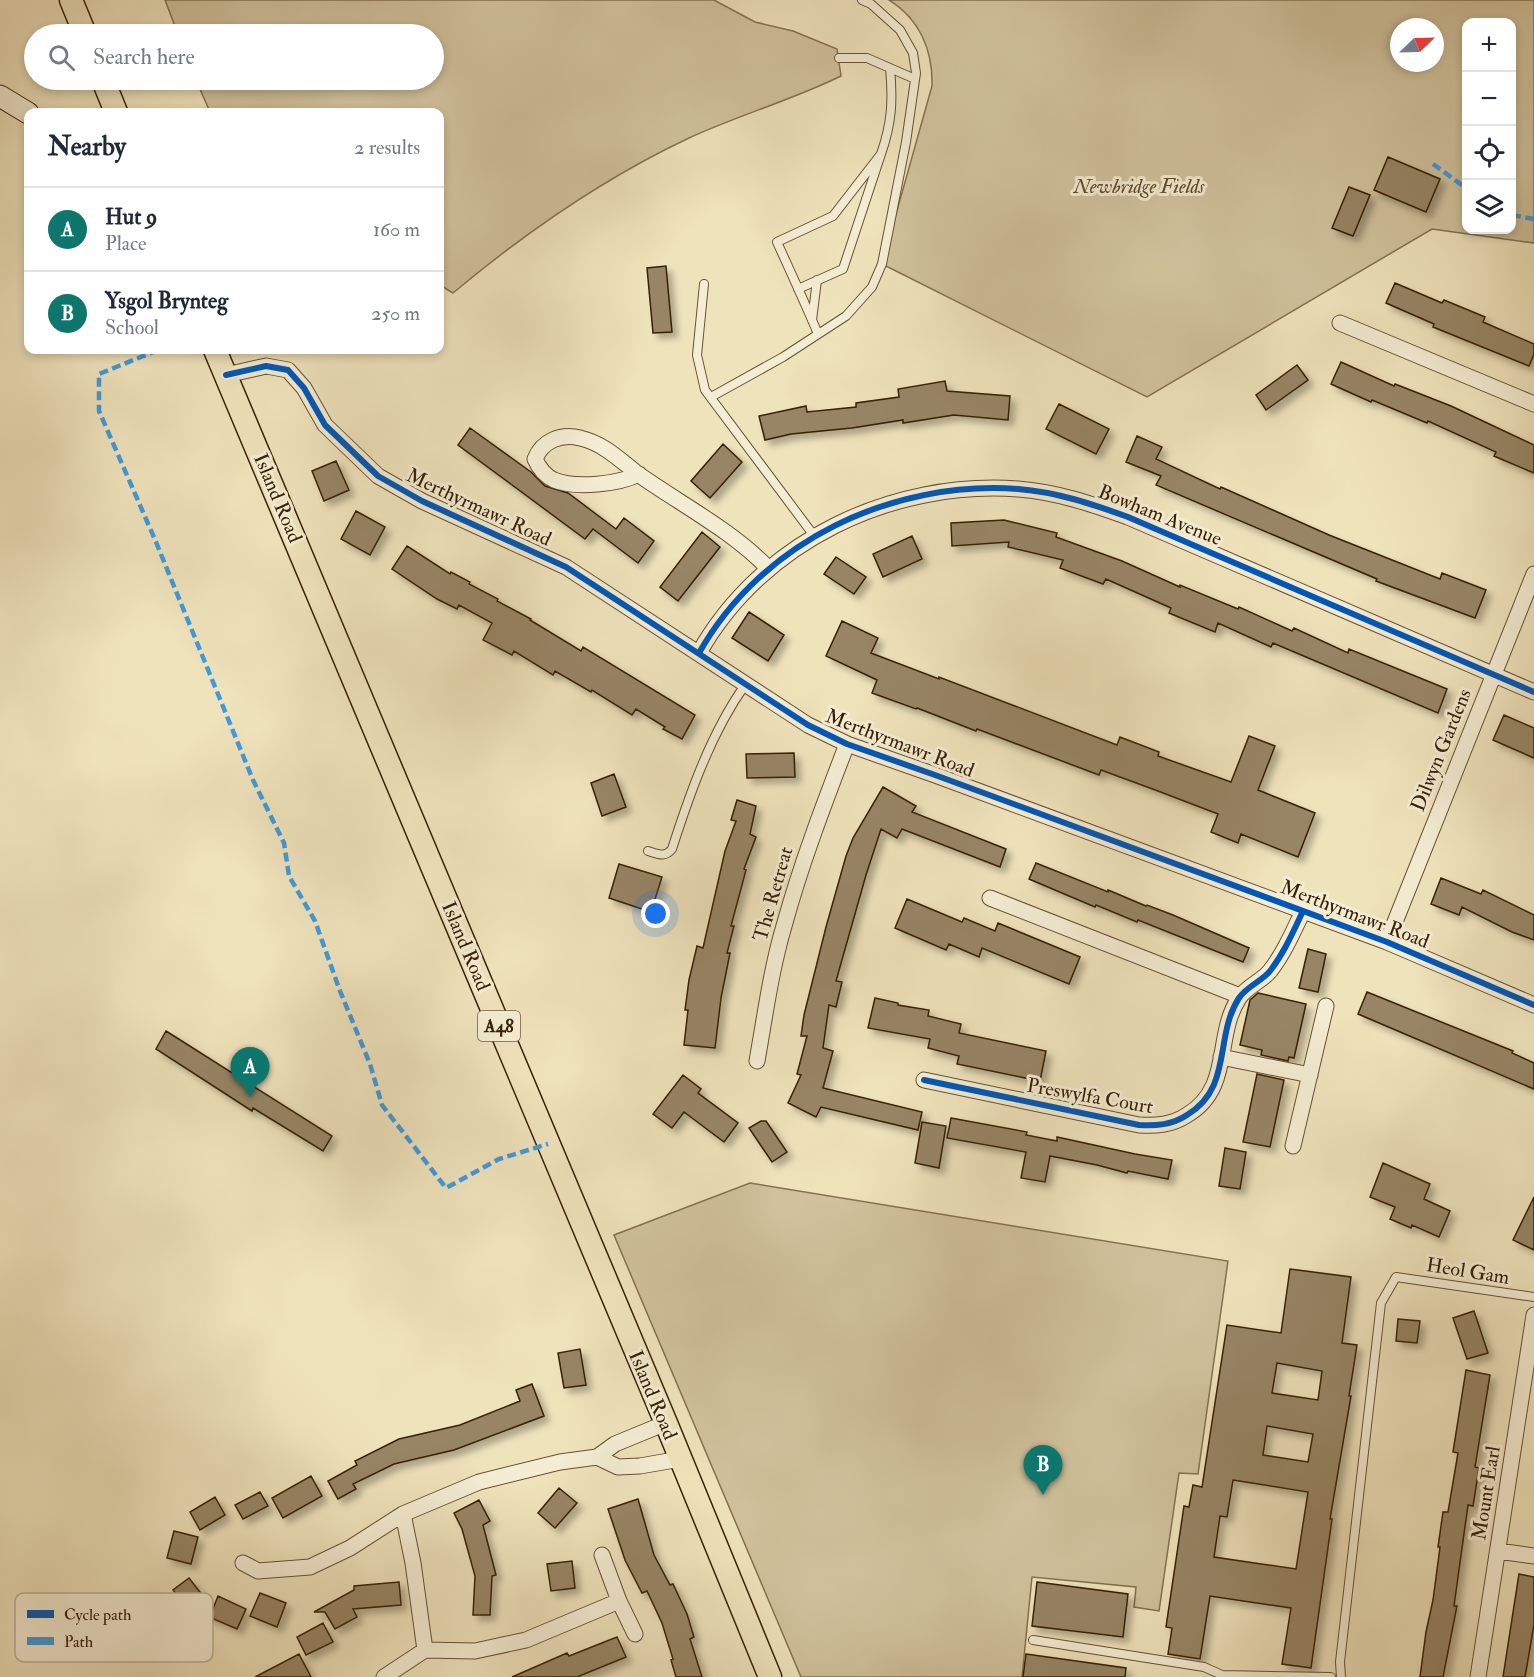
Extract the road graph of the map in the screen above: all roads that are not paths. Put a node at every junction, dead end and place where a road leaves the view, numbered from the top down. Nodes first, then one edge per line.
1 (71, 0) edge
2 (862, 0) edge
3 (81, 24) edge
4 (839, 58) dead end
5 (890, 68) junction
6 (915, 79) junction
7 (107, 90) edge
8 (0, 96) edge
9 (114, 108) edge
10 (24, 110) edge
11 (881, 154) junction
12 (817, 280) junction
13 (704, 285) dead end
14 (798, 289) junction
15 (812, 321) junction
16 (1340, 323) dead end
17 (818, 334) junction
18 (217, 354) edge
19 (226, 375) junction
20 (711, 397) junction
21 (1534, 404) edge
22 (639, 474) junction
23 (815, 537) junction
24 (768, 568) junction
25 (1534, 574) edge
26 (699, 652) junction
27 (1495, 674) junction
28 (745, 685) junction
29 (1534, 692) edge
30 (847, 744) junction
31 (648, 851) dead end
32 (990, 898) dead end
33 (1303, 911) junction
34 (1387, 942) junction
35 (1240, 996) junction
36 (1534, 1005) edge
37 (1326, 1006) dead end
38 (1221, 1057) junction
39 (757, 1061) dead end
40 (1310, 1075) junction
41 (924, 1080) dead end
42 (1293, 1146) dead end
43 (1534, 1297) edge
44 (1534, 1315) edge
45 (666, 1423) junction
46 (597, 1457) junction
47 (680, 1459) junction
48 (403, 1514) junction
49 (1498, 1551) junction
50 (602, 1555) dead end
51 (1534, 1556) edge
52 (243, 1563) dead end
53 (619, 1601) junction
54 (634, 1634) dead end
55 (1033, 1640) dead end
56 (426, 1650) junction
57 (1222, 1676) edge
58 (384, 1677) edge
59 (770, 1677) edge
60 (1331, 1677) edge
61 (1341, 1677) edge
62 (1478, 1677) edge

1 - 3 main road
2 - 6 lane
4 - 5 lane
5 - 6 lane
5 - 11 lane
6 - 17 lane
7 - 9 main road
8 - 10 street
11 - 12 lane
11 - 14 lane
12 - 14 lane
12 - 15 lane
13 - 20 lane
14 - 15 lane
15 - 17 lane
16 - 21 street
17 - 20 lane
18 - 19 main road, Island Road / A48
19 - 26 street, Merthyrmawr Road
19 - 45 main road, Island Road / A48
20 - 23 lane
22 - 22 street
22 - 24 street
23 - 24 street, Bowham Avenue
23 - 27 street, Bowham Avenue
24 - 26 street, Bowham Avenue
25 - 27 street, Dilwyn Gardens
26 - 28 street, Merthyrmawr Road
27 - 29 street, Bowham Avenue
27 - 34 street, Dilwyn Gardens
28 - 30 street, Merthyrmawr Road
28 - 31 lane
30 - 33 street, Merthyrmawr Road
30 - 39 street, The Retreat
32 - 35 street
33 - 34 street, Merthyrmawr Road
33 - 35 street, Preswylfa Court
34 - 36 street, Merthyrmawr Road
35 - 38 street, Preswylfa Court
37 - 40 street
38 - 40 street
38 - 41 street, Preswylfa Court
40 - 42 street
43 - 61 lane, Heol Gam
44 - 49 street, Mount Earl
45 - 46 street
45 - 47 main road, Island Road / A48
46 - 47 street
46 - 48 street
47 - 59 main road, Island Road / A48
48 - 52 street
48 - 56 street
49 - 51 street
49 - 62 street, Mount Earl
50 - 53 street
53 - 54 street
53 - 56 street
55 - 57 lane
56 - 58 street
57 - 60 lane

